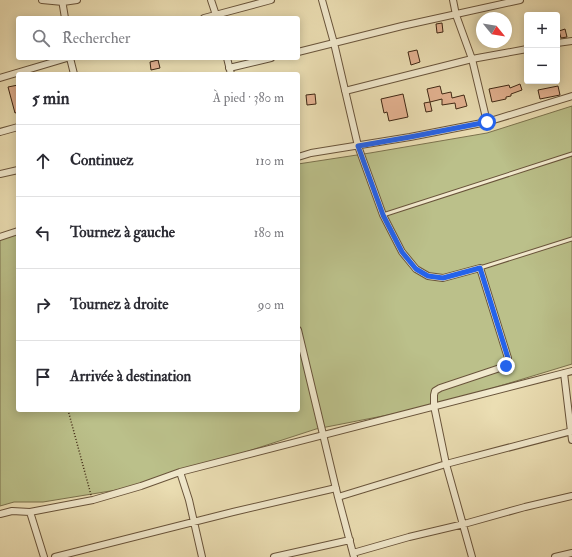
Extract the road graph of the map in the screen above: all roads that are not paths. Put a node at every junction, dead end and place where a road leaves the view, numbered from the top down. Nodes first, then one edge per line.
1 (42, 0) edge
2 (77, 0) edge
3 (212, 0) edge
4 (271, 0) edge
5 (322, 0) edge
6 (453, 0) edge
7 (520, 0) edge
8 (62, 1) edge
9 (456, 15) junction
10 (65, 16) edge
11 (216, 16) edge
12 (572, 40) edge
13 (560, 42) edge
14 (334, 44) junction
15 (524, 50) edge
16 (300, 52) edge
17 (61, 60) edge
18 (69, 60) edge
19 (227, 60) edge
20 (265, 60) edge
21 (472, 60) junction
22 (230, 71) edge
23 (20, 72) edge
24 (73, 72) edge
25 (16, 73) edge
26 (0, 78) edge
27 (345, 91) junction
28 (572, 96) edge
29 (487, 122) junction
30 (16, 128) edge
31 (0, 132) edge
32 (358, 146) junction
33 (572, 154) edge
34 (300, 156) edge
35 (16, 170) edge
36 (0, 174) edge
37 (383, 215) junction
38 (16, 232) edge
39 (0, 237) edge
40 (572, 239) edge
41 (480, 268) junction
42 (300, 338) edge
43 (572, 371) edge
44 (564, 373) junction
45 (434, 406) junction
46 (571, 431) edge
47 (324, 435) junction
48 (572, 440) edge
49 (446, 464) junction
50 (180, 472) junction
51 (336, 488) junction
52 (572, 496) edge
53 (338, 497) junction
54 (30, 512) junction
55 (0, 514) edge
56 (194, 522) junction
57 (464, 524) junction
58 (350, 540) junction
59 (572, 553) edge
60 (354, 555) edge
61 (44, 557) edge
62 (55, 557) edge
63 (202, 557) edge
64 (274, 557) edge
65 (472, 557) edge
66 (555, 557) edge

1 - 8 street
2 - 8 street
3 - 11 street
4 - 11 street
5 - 14 street
6 - 9 street
7 - 9 street
8 - 10 street
9 - 14 street
9 - 21 street
12 - 13 street
14 - 16 street
14 - 27 street
15 - 21 street
17 - 23 street
18 - 24 street
19 - 22 street
20 - 22 street
21 - 27 street
21 - 29 street
25 - 26 street
27 - 32 street
28 - 29 street
29 - 32 street
30 - 31 street
32 - 34 street
32 - 37 street
33 - 37 lane
35 - 36 street
37 - 41 street
38 - 39 street
40 - 41 lane
41 - 45 street
42 - 47 street
43 - 44 street
44 - 45 street
44 - 46 street
45 - 47 street
45 - 49 street
46 - 48 street
46 - 49 street
47 - 50 street
47 - 51 street
49 - 53 street
49 - 57 street
50 - 54 street
50 - 56 street
51 - 53 street
51 - 56 street
52 - 57 street
53 - 58 street
54 - 55 street
54 - 61 street
56 - 62 street
56 - 63 street
57 - 60 street
57 - 65 street
58 - 60 street
58 - 64 street
59 - 66 street

